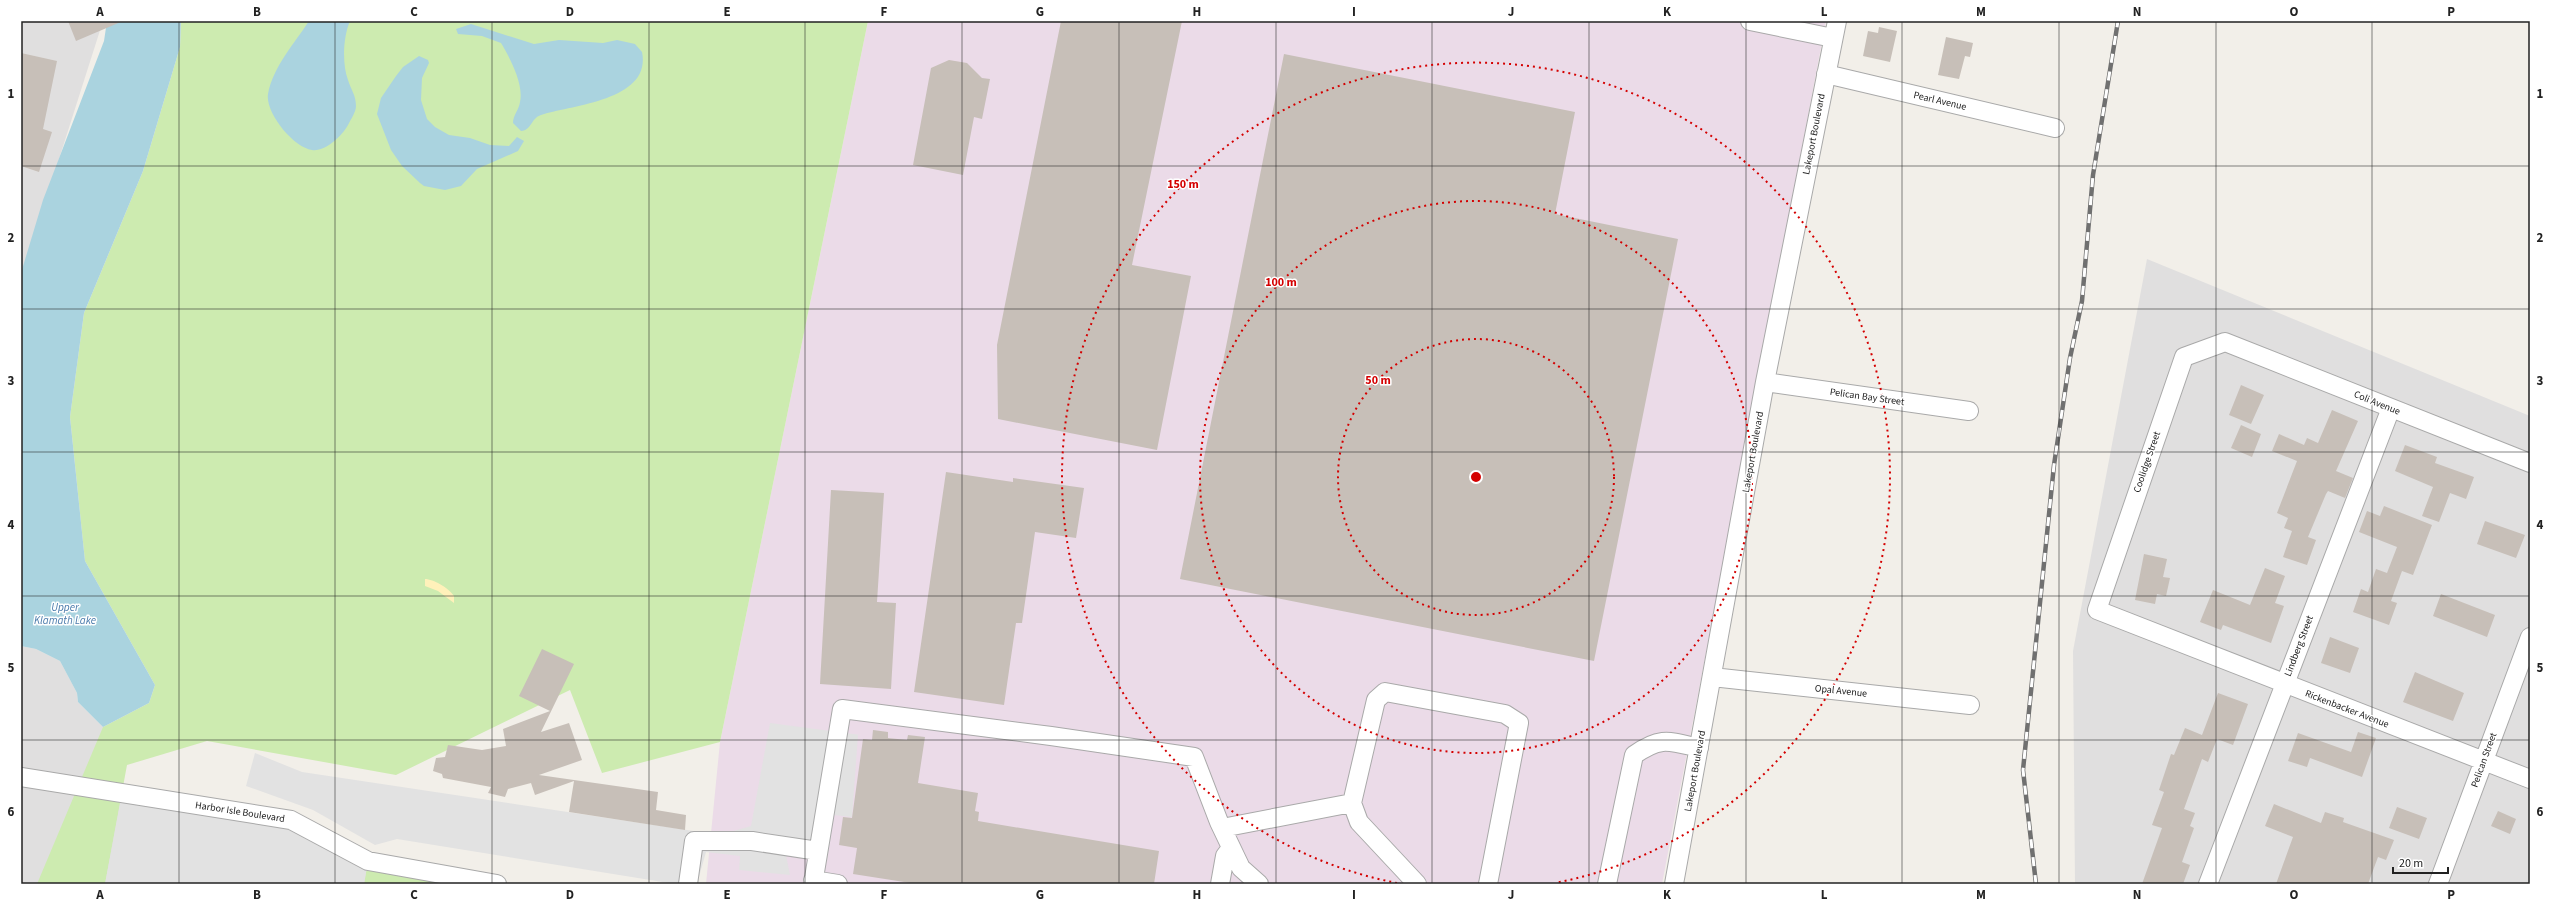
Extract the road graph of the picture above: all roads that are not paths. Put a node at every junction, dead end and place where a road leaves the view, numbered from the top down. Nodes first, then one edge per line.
1 (1750, 21) edge
2 (1835, 30) edge
3 (1826, 74) junction
4 (2055, 128) dead end
5 (2225, 342) joint
6 (1765, 382) junction
7 (2391, 408) junction
8 (1969, 411) dead end
9 (2530, 463) edge
10 (2097, 610) joint
11 (2530, 637) edge
12 (1712, 677) junction
13 (2284, 685) junction
14 (1970, 705) dead end
15 (1699, 748) junction
16 (2483, 762) junction
17 (21, 777) edge
18 (2530, 779) edge
19 (1352, 803) junction
20 (1222, 828) junction
21 (1232, 848) junction
22 (818, 851) junction
23 (813, 882) edge
24 (497, 884) edge
25 (688, 884) edge
26 (838, 884) edge
27 (1220, 884) edge
28 (1259, 884) edge
29 (1417, 884) edge
30 (1488, 884) edge
31 (1607, 884) edge
32 (1674, 884) edge
33 (2208, 884) edge
34 (2438, 884) edge

1 - 2 street
2 - 3 street, Lakeport Boulevard
3 - 4 street, Pearl Avenue
3 - 6 street, Lakeport Boulevard
5 - 7 street, Coli Avenue
5 - 10 street, Coolidge Street
6 - 8 street, Pelican Bay Street
6 - 12 street, Lakeport Boulevard
7 - 9 street, Coli Avenue
7 - 13 street, Lindberg Street
10 - 13 street, Rickenbacker Avenue
11 - 16 street, Pelican Street
12 - 14 street, Opal Avenue
12 - 15 street, Lakeport Boulevard
13 - 16 street, Rickenbacker Avenue
13 - 33 street, Lindberg Street
15 - 31 street
15 - 32 street, Lakeport Boulevard
16 - 18 street, Rickenbacker Avenue
16 - 34 street, Pelican Street
17 - 24 street, Harbor Isle Boulevard
19 - 20 street
19 - 29 street
19 - 30 street
20 - 21 street
20 - 22 street
21 - 27 street
21 - 28 street
22 - 23 street
22 - 25 street
23 - 26 street

